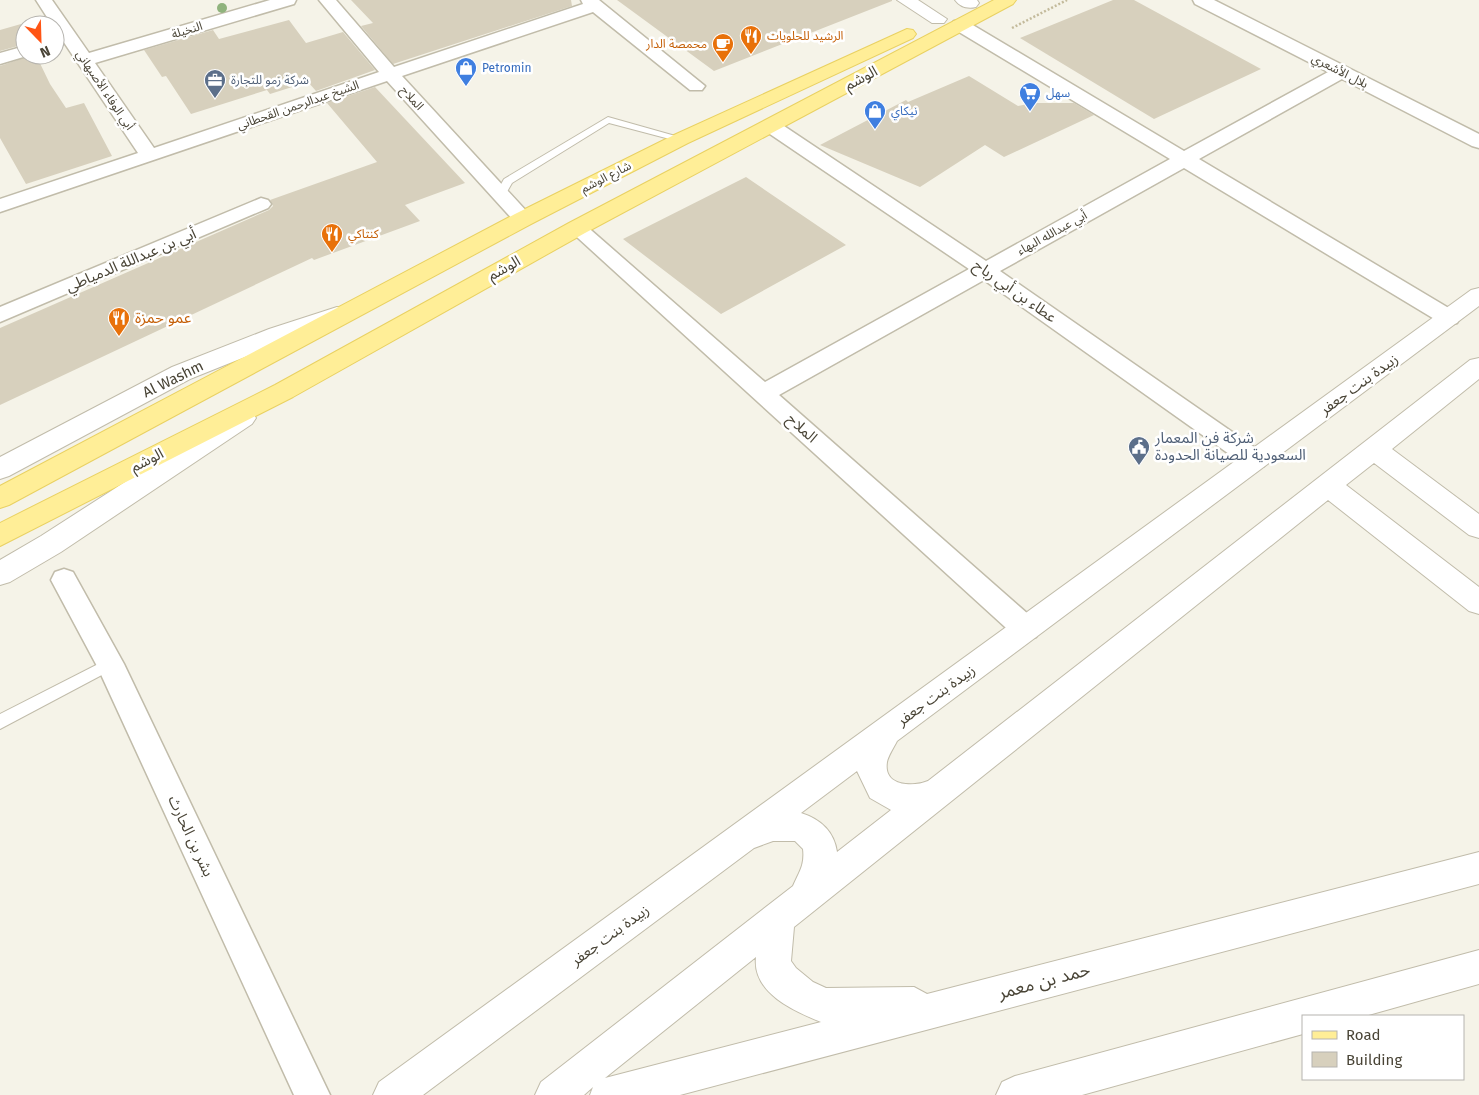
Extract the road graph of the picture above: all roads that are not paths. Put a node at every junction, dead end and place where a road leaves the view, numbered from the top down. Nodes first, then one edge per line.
1 (44, 0) edge
2 (288, 0) edge
3 (327, 0) edge
4 (906, 0) edge
5 (1007, 0) edge
6 (1201, 0) edge
7 (970, 1) edge
8 (592, 3) edge
9 (51, 15) edge
10 (938, 19) junction
11 (960, 25) junction
12 (65, 43) edge
13 (15, 54) edge
14 (0, 59) edge
15 (85, 60) junction
16 (1341, 72) junction
17 (390, 74) junction
18 (696, 86) dead end
19 (771, 126) junction
20 (681, 139) junction
21 (1479, 142) edge
22 (150, 155) junction
23 (1183, 160) junction
24 (500, 195) junction
25 (261, 204) dead end
26 (0, 206) edge
27 (523, 219) junction
28 (577, 228) junction
29 (985, 270) junction
30 (1479, 295) edge
31 (355, 310) junction
32 (0, 315) edge
33 (1449, 318) junction
34 (1479, 366) edge
35 (284, 391) junction
36 (764, 393) junction
37 (1374, 449) junction
38 (1255, 460) junction
39 (0, 469) edge
40 (1328, 486) junction
41 (0, 498) edge
42 (1479, 528) edge
43 (0, 535) edge
44 (0, 574) edge
45 (64, 580) dead end
46 (1479, 603) edge
47 (1026, 629) junction
48 (110, 664) junction
49 (0, 722) edge
50 (888, 731) junction
51 (949, 784) junction
52 (735, 843) junction
53 (1479, 868) edge
54 (790, 910) junction
55 (1479, 967) edge
56 (954, 1005) junction
57 (1305, 1015) edge
58 (1302, 1016) edge
59 (312, 1095) edge
60 (392, 1095) edge
61 (554, 1095) edge
62 (609, 1095) edge
63 (1015, 1095) edge

1 - 9 street, أبي الوفاء الأصبهاني
2 - 15 street, النخيلة
3 - 17 street, الملاح
4 - 10 street
5 - 11 main road, الوشم
6 - 16 street, بلال الأشعري
7 - 10 main road, شارع الوشم
8 - 17 street, الشيخ عبدالرحمن القحطاني
8 - 18 street
10 - 20 main road, شارع الوشم
11 - 19 main road, الوشم
11 - 23 street
12 - 15 street, أبي الوفاء الأصبهاني
13 - 14 street
15 - 22 street, أبي الوفاء الأصبهاني
16 - 21 street, بلال الأشعري
16 - 23 street, أبي عبدالله البهاء
17 - 22 street, الشيخ عبدالرحمن القحطاني
17 - 24 street, الملاح
19 - 28 main road, الوشم
19 - 29 street, عطاء بن أبي رباح
20 - 24 lane
20 - 27 main road, شارع الوشم
22 - 26 street, الشيخ عبدالرحمن القحطاني
23 - 29 street, أبي عبدالله البهاء
23 - 33 street
24 - 27 street, الملاح
25 - 32 street, أبي بن عبداللة الدمياطي
27 - 31 main road, شارع الوشم
28 - 35 main road, الوشم
28 - 36 street, الملاح
29 - 36 street, أبي عبدالله البهاء
29 - 38 street, عطاء بن أبي رباح
30 - 33 street, زبيدة بنت جعفر
31 - 39 street, Al Washm
31 - 41 main road, شارع الوشم
33 - 38 street, زبيدة بنت جعفر
34 - 37 street
35 - 43 main road, الوشم
35 - 44 street
36 - 47 street, الملاح
37 - 40 street
37 - 42 street
38 - 47 street, زبيدة بنت جعفر
40 - 46 street
40 - 51 street
45 - 48 street, بشر بن الحارث
47 - 50 street, زبيدة بنت جعفر
48 - 49 lane
48 - 59 street, بشر بن الحارث
50 - 51 street
50 - 52 street, زبيدة بنت جعفر
51 - 54 street
52 - 54 street
52 - 60 street, زبيدة بنت جعفر
53 - 56 street, حمد بن معمر
54 - 56 street
54 - 61 street
55 - 57 street
56 - 62 street, حمد بن معمر
58 - 63 street

